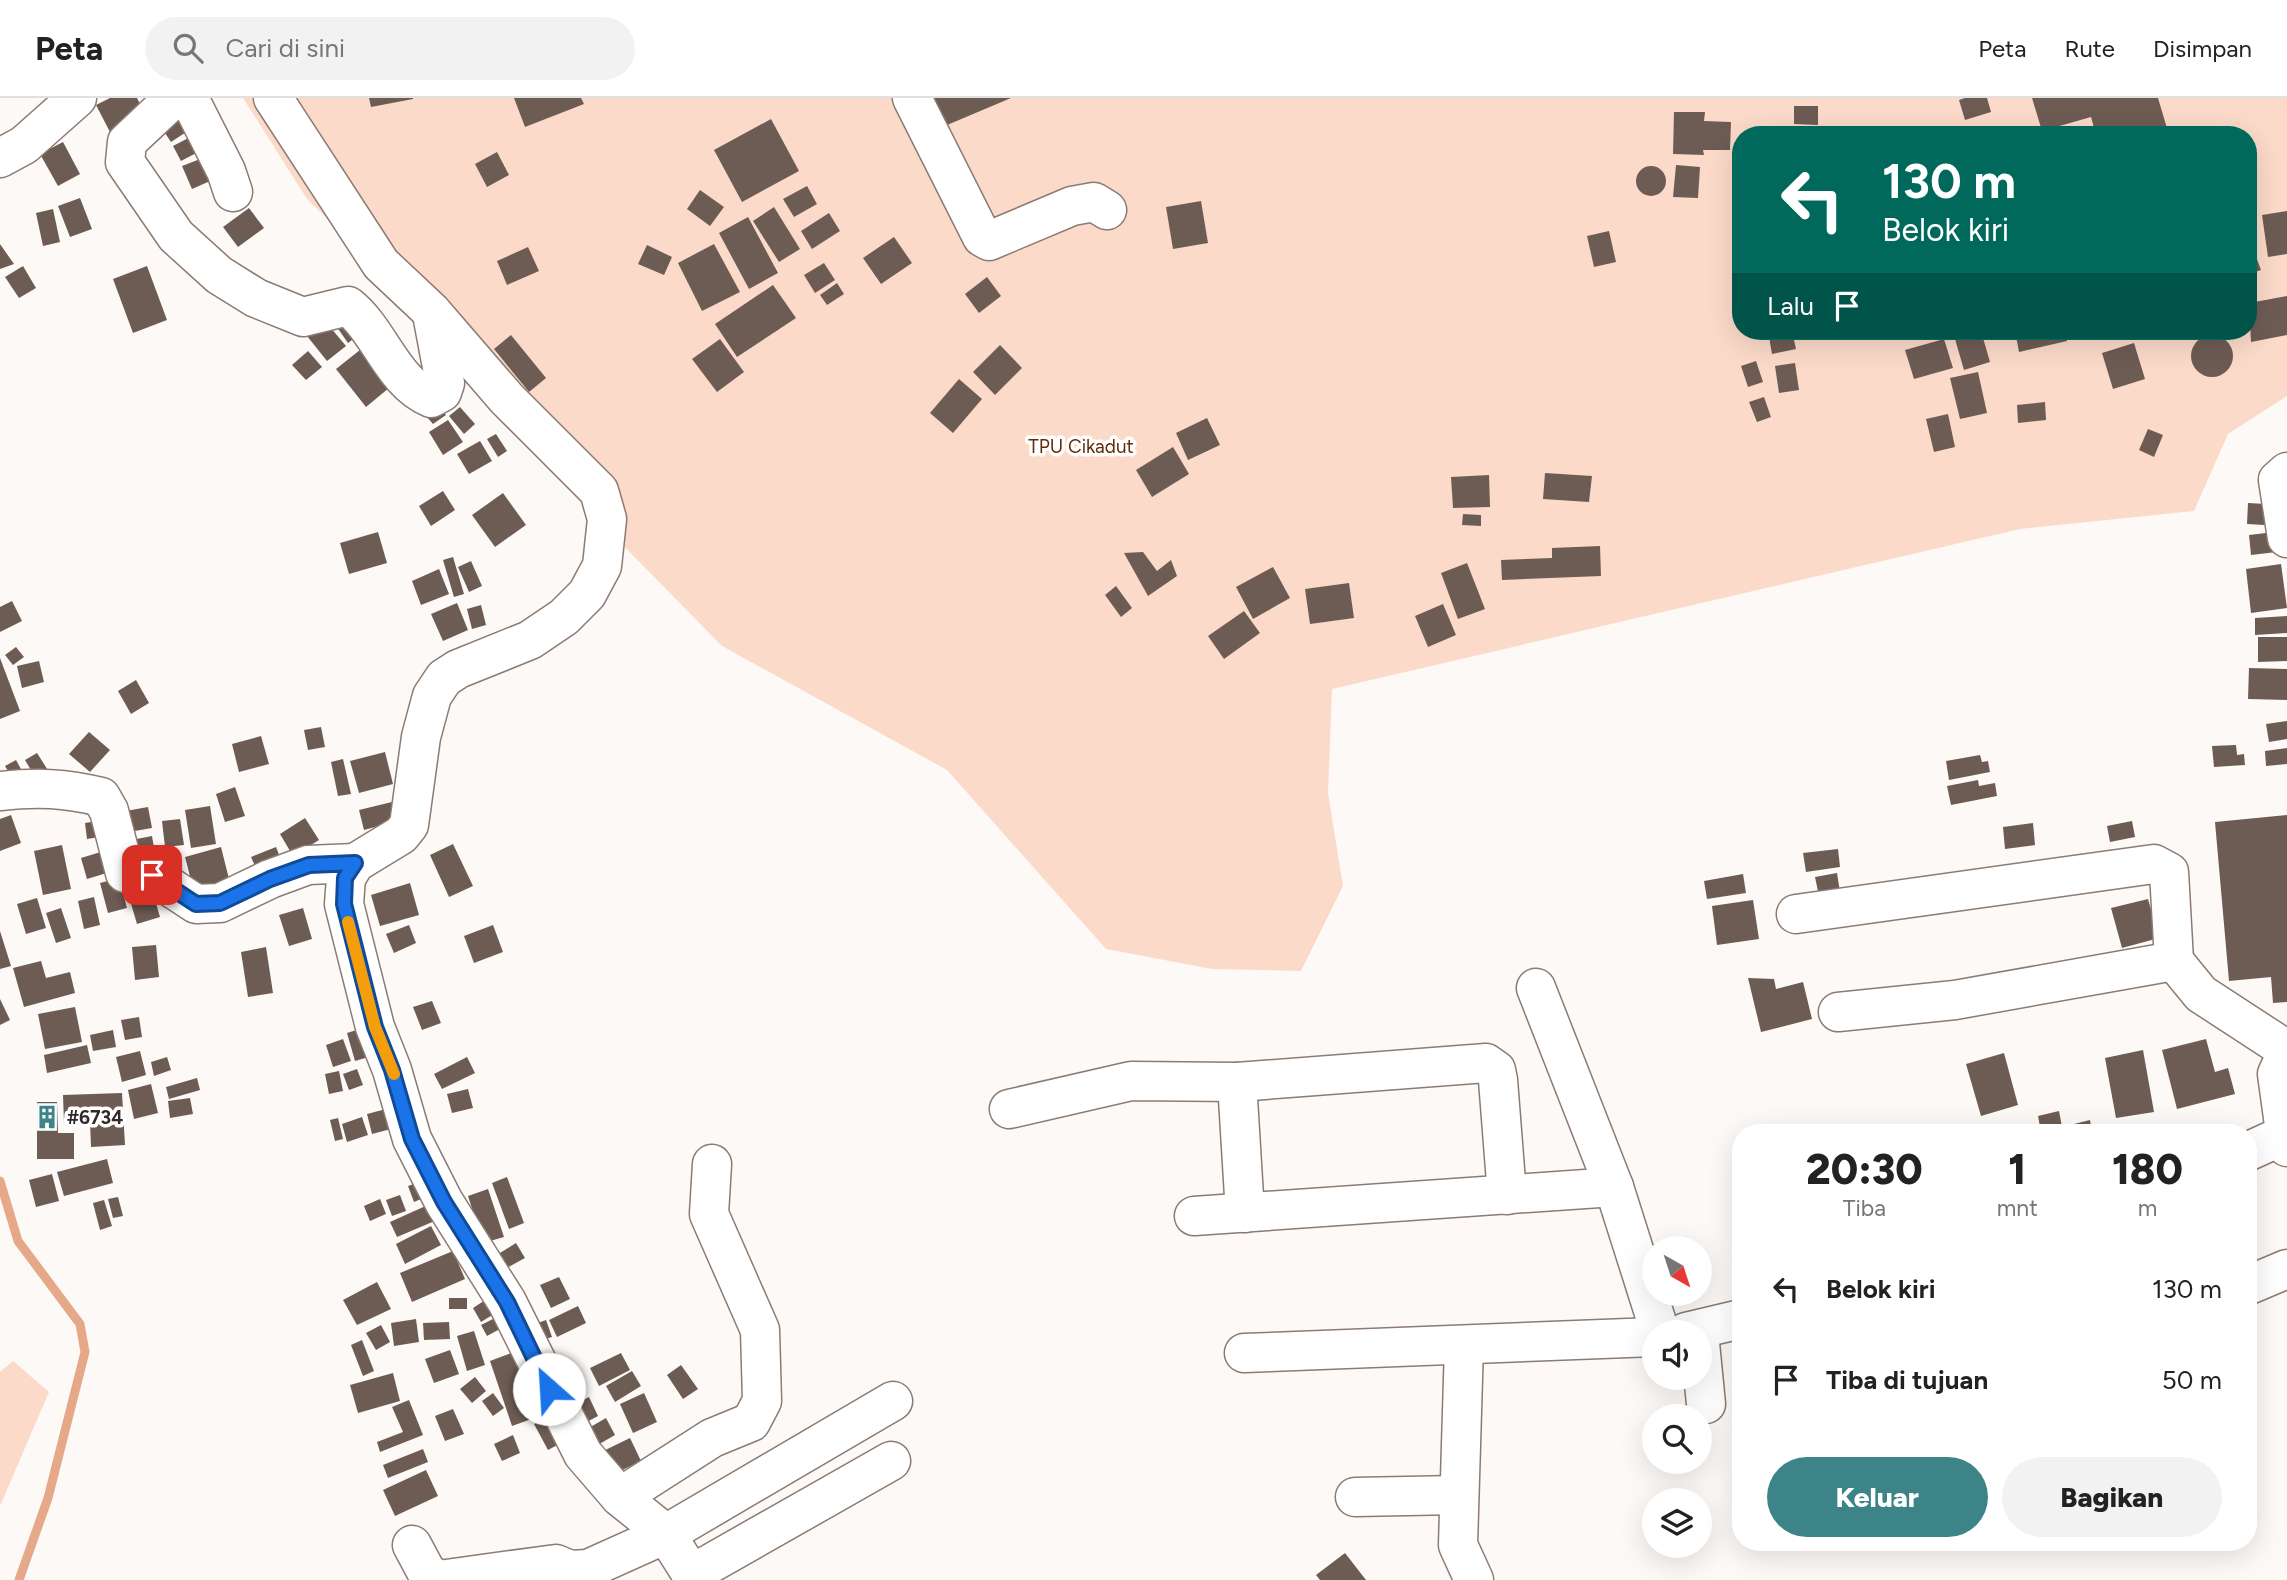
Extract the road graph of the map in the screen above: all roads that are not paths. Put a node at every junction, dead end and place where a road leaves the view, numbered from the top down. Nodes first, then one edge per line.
1 (76, 98) edge
2 (174, 98) edge
3 (189, 98) edge
4 (273, 98) edge
5 (912, 98) edge
6 (0, 158) edge
7 (233, 192) dead end
8 (1107, 210) dead end
9 (431, 311) junction
10 (2287, 472) edge
11 (2287, 538) edge
12 (0, 791) edge
13 (355, 863) junction
14 (1796, 914) dead end
15 (2174, 961) junction
16 (1536, 988) dead end
17 (1838, 1012) dead end
18 (2287, 1051) edge
19 (1237, 1082) junction
20 (1009, 1109) dead end
21 (2286, 1142) edge
22 (2257, 1149) edge
23 (712, 1164) dead end
24 (1615, 1187) junction
25 (1507, 1195) junction
26 (1245, 1213) junction
27 (1195, 1216) dead end
28 (2287, 1269) edge
29 (2257, 1282) edge
30 (1656, 1320) edge
31 (1732, 1321) edge
32 (1712, 1327) edge
33 (1642, 1338) edge
34 (1464, 1345) junction
35 (1244, 1353) dead end
36 (1704, 1390) edge
37 (893, 1401) dead end
38 (1706, 1404) dead end
39 (891, 1461) dead end
40 (1458, 1495) junction
41 (621, 1497) junction
42 (1356, 1497) dead end
43 (666, 1534) junction
44 (412, 1545) dead end
45 (693, 1577) edge
46 (1474, 1580) edge

1 - 6 street
2 - 9 street
3 - 7 street
4 - 9 street
5 - 8 street
9 - 13 street
10 - 11 street
12 - 13 street
13 - 41 street
14 - 15 street
15 - 17 street
15 - 18 street
16 - 24 street
18 - 21 street
19 - 20 street
19 - 25 street
19 - 26 street
21 - 22 street
23 - 41 street
24 - 25 street
24 - 30 street
25 - 26 street
26 - 27 street
28 - 29 street
31 - 32 street
33 - 34 street
34 - 35 street
34 - 40 street
36 - 38 street
37 - 43 street
39 - 45 street
40 - 42 street
40 - 46 street
41 - 43 street
43 - 44 street
43 - 45 street

